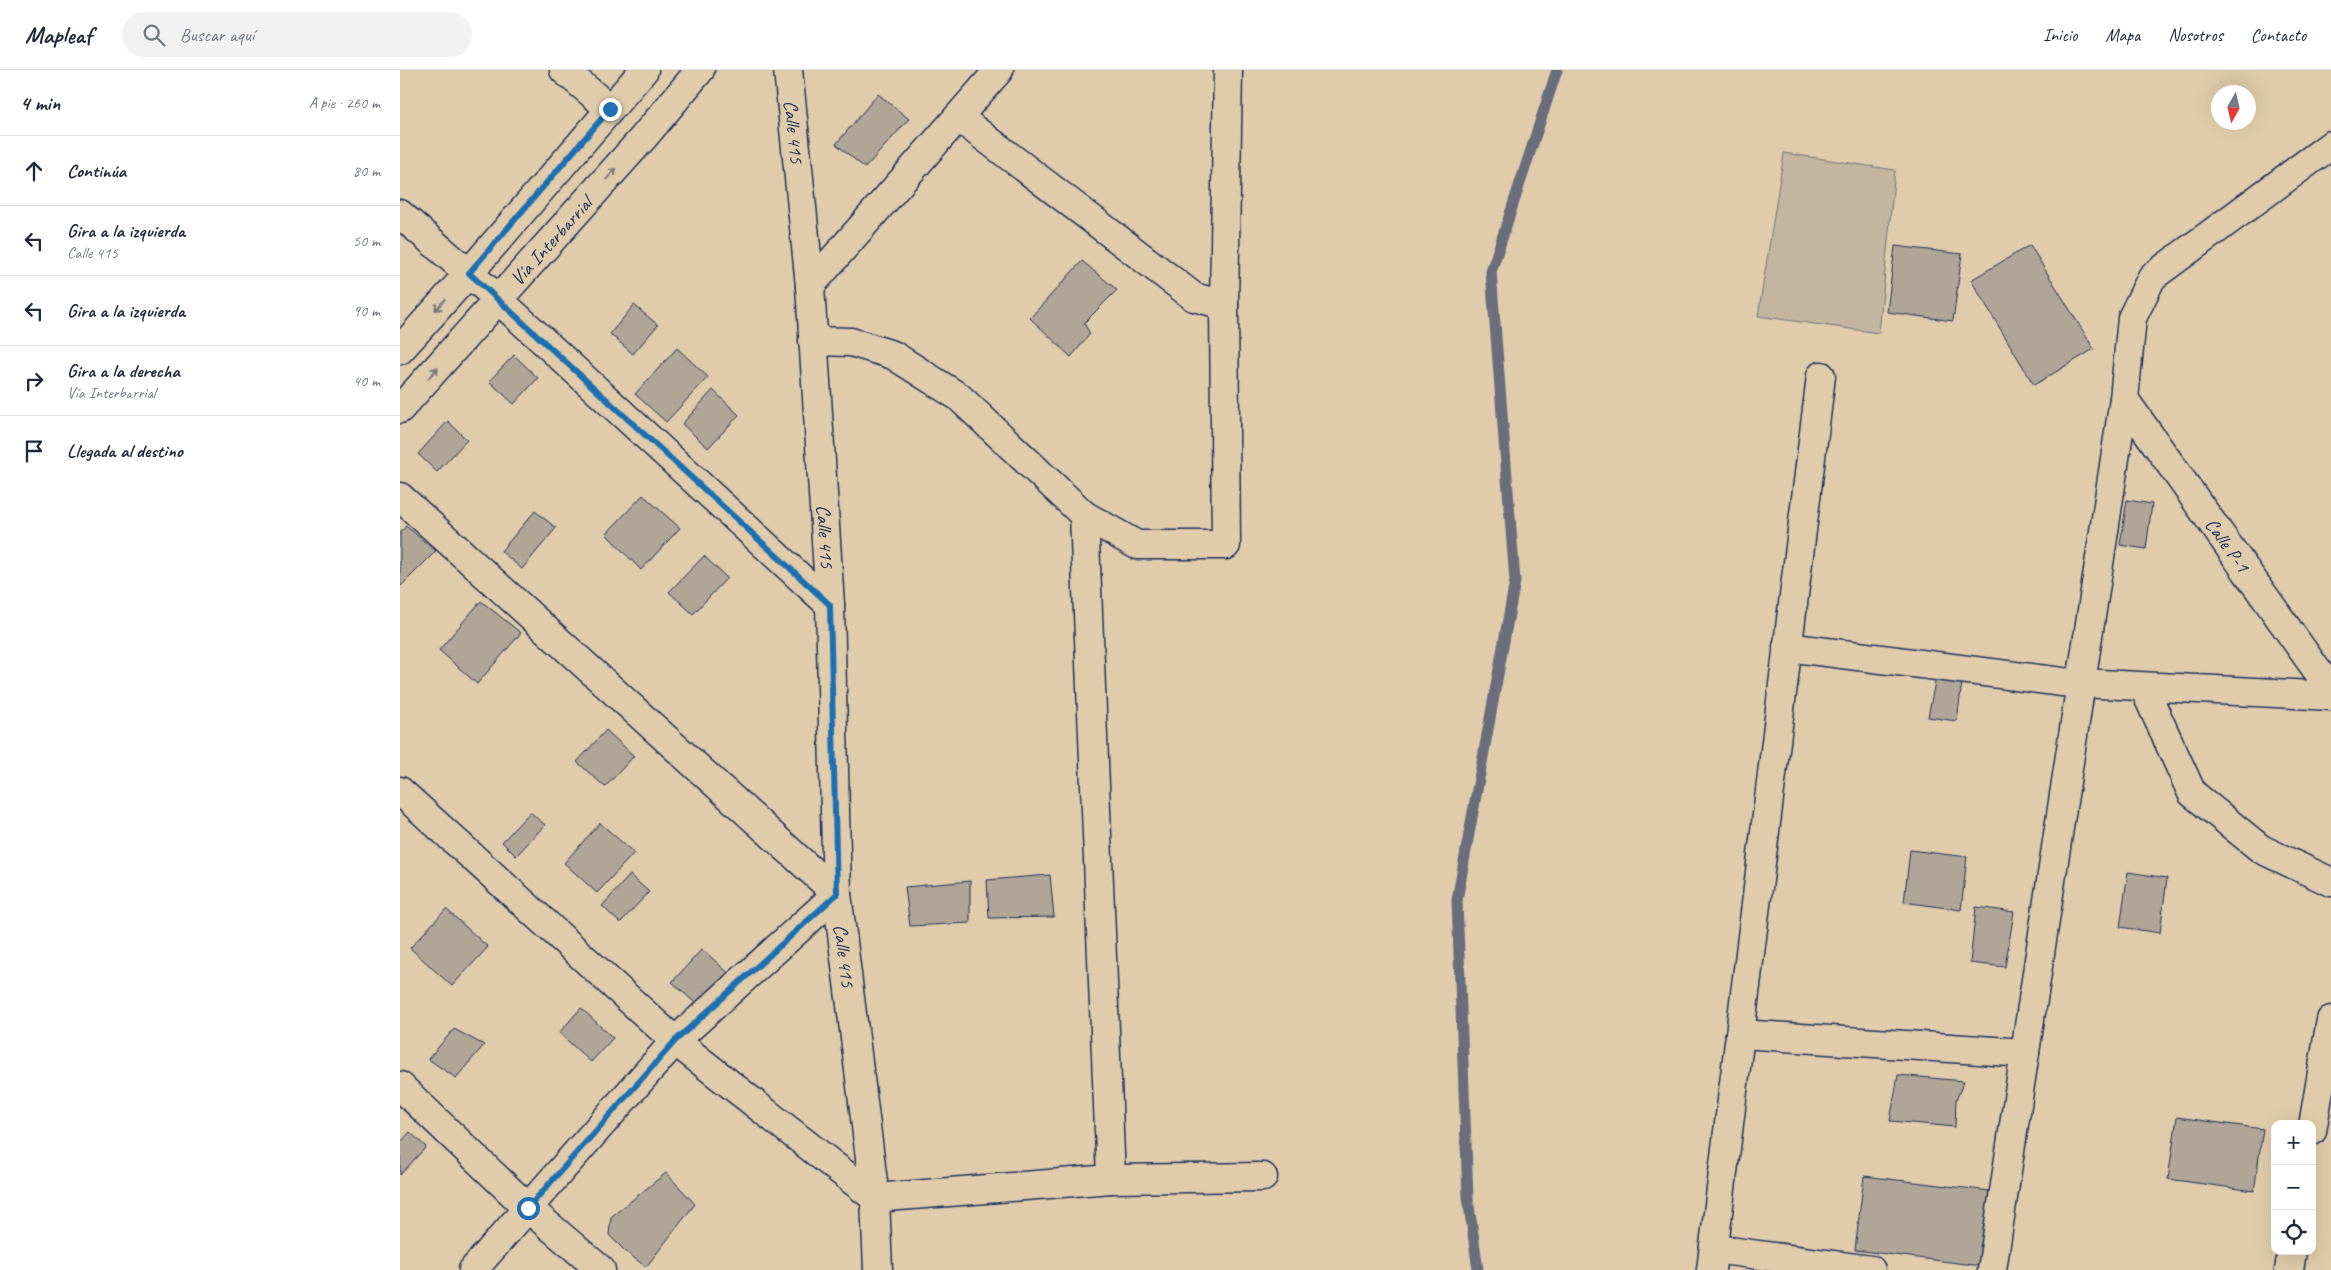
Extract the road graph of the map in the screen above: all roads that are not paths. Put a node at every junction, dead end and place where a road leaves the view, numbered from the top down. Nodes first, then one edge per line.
1 (564, 70) edge
2 (644, 70) edge
3 (700, 70) edge
4 (788, 70) edge
5 (999, 70) edge
6 (1228, 70) edge
7 (610, 109) junction
8 (958, 117) junction
9 (2331, 145) edge
10 (400, 214) edge
11 (469, 273) junction
12 (810, 286) junction
13 (498, 300) junction
14 (1224, 305) junction
15 (813, 341) junction
16 (400, 350) edge
17 (1820, 376) dead end
18 (2124, 398) junction
19 (400, 409) edge
20 (400, 497) edge
21 (1084, 515) junction
22 (830, 605) junction
23 (1787, 647) junction
24 (2081, 683) junction
25 (2144, 688) junction
26 (2331, 690) edge
27 (2331, 696) edge
28 (400, 791) edge
29 (2331, 882) edge
30 (837, 894) junction
31 (2331, 1020) edge
32 (1740, 1034) junction
33 (675, 1041) junction
34 (2025, 1053) junction
35 (400, 1086) edge
36 (2314, 1120) edge
37 (1263, 1177) dead end
38 (1111, 1179) junction
39 (875, 1198) junction
40 (528, 1208) junction
41 (2291, 1255) edge
42 (1712, 1259) edge
43 (472, 1270) edge
44 (601, 1270) edge
45 (878, 1270) edge
46 (1871, 1270) edge
47 (1992, 1270) edge
48 (2289, 1270) edge

1 - 7 street
2 - 7 street, Vía Interbarrial
13 -> 3 street, Vía Interbarrial
4 - 12 street, Calle 415
5 - 8 street
6 - 14 street
7 - 11 street, Vía Interbarrial
8 - 12 street
8 - 14 street
9 - 18 street
10 - 11 street
11 - 13 street
11 -> 16 street, Vía Interbarrial
12 - 15 street, Calle 415
19 -> 13 street, Vía Interbarrial
13 - 22 street
14 - 21 street
15 - 21 street
15 - 22 street, Calle 415
17 - 23 street
18 - 24 street
18 - 26 street, Calle P-1
20 - 30 street
21 - 38 street
22 - 30 street, Calle 415
23 - 24 street
23 - 32 street
24 - 25 street
24 - 34 street
25 - 27 street
25 - 29 street
28 - 33 street
30 - 33 street
30 - 39 street, Calle 415
31 - 36 street
32 - 34 street
32 - 42 street
33 - 39 street
33 - 40 street
34 - 47 street
35 - 40 street
37 - 38 street
38 - 39 street
39 - 45 street, Calle 415
40 - 43 street
40 - 44 street
41 - 48 street
42 - 46 street

